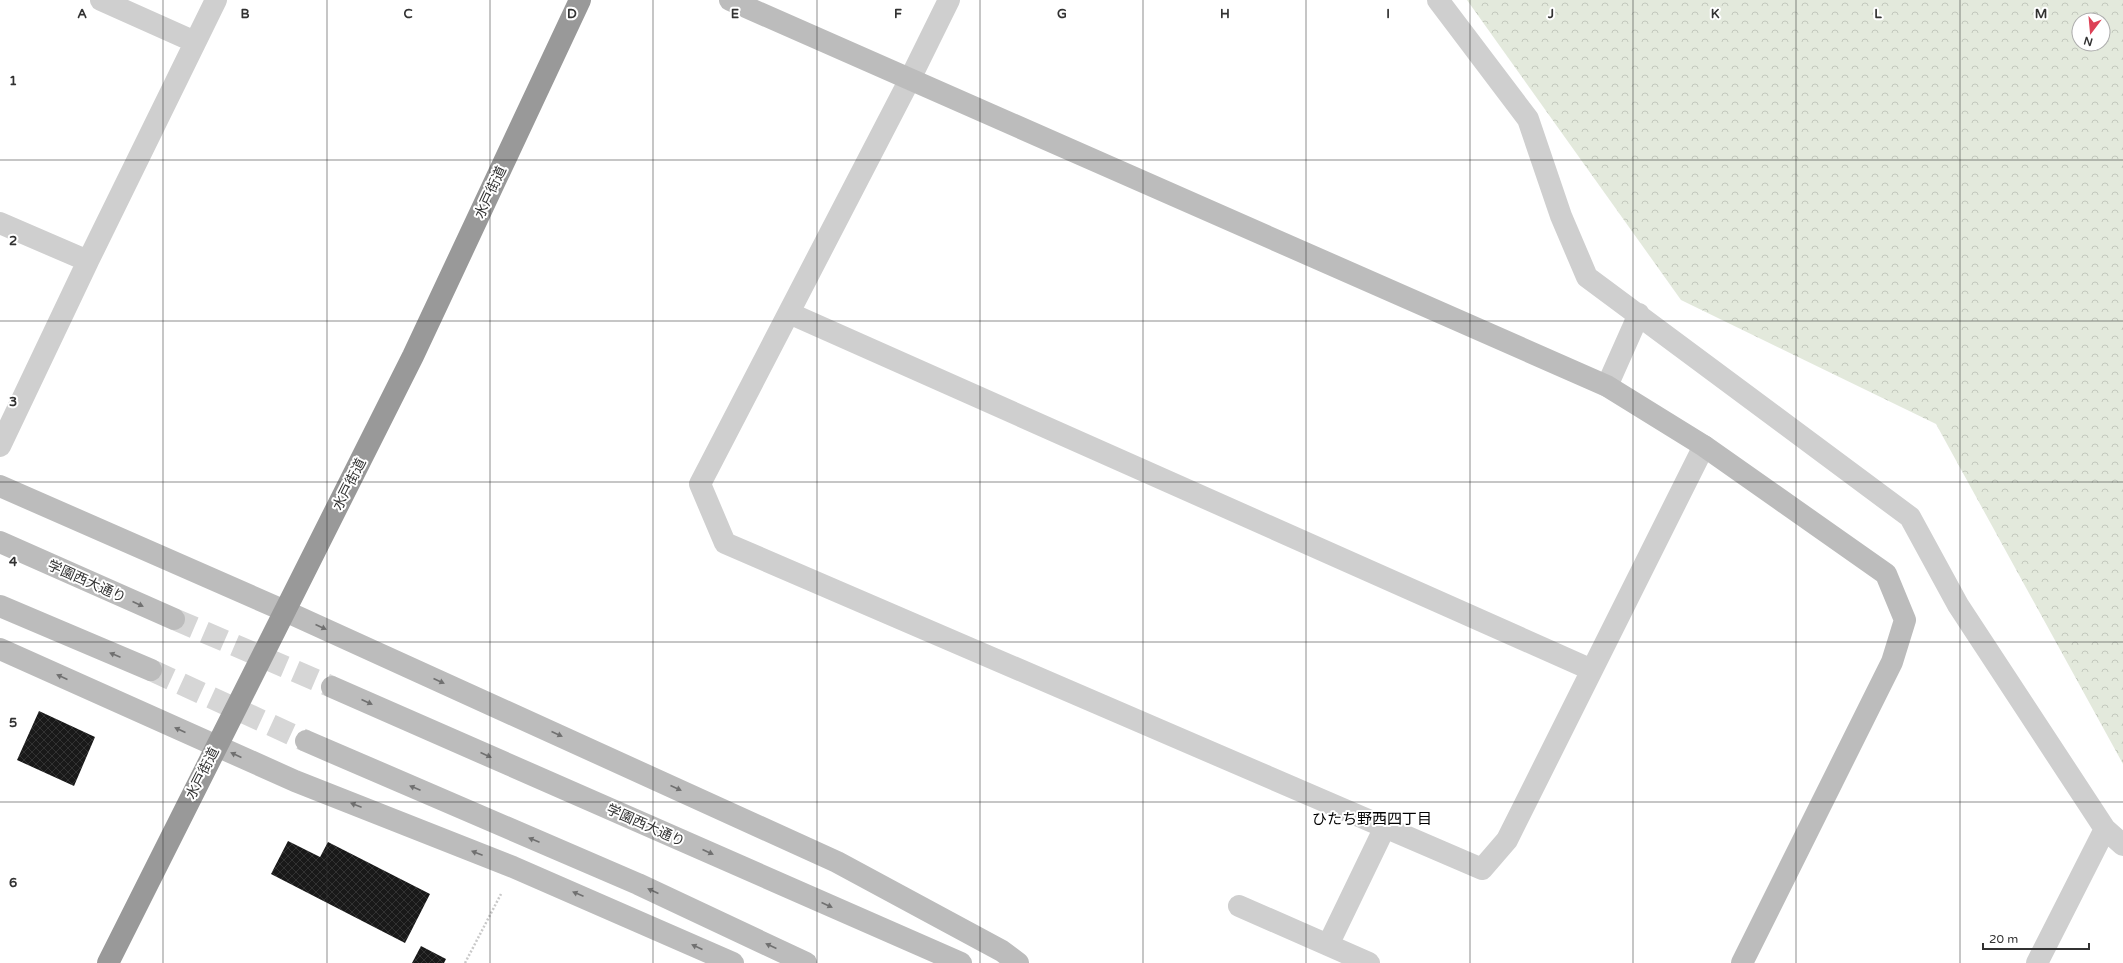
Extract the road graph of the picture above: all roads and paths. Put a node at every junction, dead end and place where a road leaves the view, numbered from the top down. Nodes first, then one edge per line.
1 (101, 0) edge
2 (216, 0) edge
3 (580, 0) edge
4 (730, 0) edge
5 (949, 0) edge
6 (1438, 0) edge
7 (195, 42) junction
8 (910, 79) junction
9 (0, 223) edge
10 (88, 261) junction
11 (789, 313) junction
12 (1639, 314) junction
13 (1607, 386) junction
14 (0, 446) edge
15 (1704, 446) junction
16 (0, 486) edge
17 (0, 542) edge
18 (0, 606) edge
19 (285, 611) junction
20 (174, 619) tunnel mouth
21 (0, 649) edge
22 (151, 670) tunnel mouth
23 (1592, 670) junction
24 (332, 687) tunnel mouth
25 (306, 741) tunnel mouth
26 (216, 746) junction
27 (1385, 827) junction
28 (2105, 829) junction
29 (2123, 845) edge
30 (502, 891) dead end
31 (1239, 906) dead end
32 (1328, 946) junction
33 (108, 963) edge
34 (465, 963) edge
35 (733, 963) edge
36 (806, 963) edge
37 (961, 963) edge
38 (1018, 963) edge
39 (1369, 963) edge
40 (1742, 963) edge
41 (2037, 963) edge

1 - 7 street
2 - 7 street
3 - 19 highway, 水戸街道
4 - 8 main road
5 - 8 street
6 - 12 street
7 - 10 street
8 - 11 street
8 - 13 main road
9 - 10 street
10 - 14 street
11 - 23 street
11 - 27 street
12 - 13 street
12 - 28 street
13 - 15 main road
15 - 23 street
15 - 40 main road
16 - 19 main road
17 -> 20 main road, 学園西大通り
22 -> 18 main road
19 - 26 highway, 水戸街道
19 -> 38 main road
26 -> 21 main road
23 - 27 street
24 -> 37 main road, 学園西大通り
36 -> 25 main road
26 - 33 highway, 水戸街道
35 -> 26 main road
27 - 32 street
28 - 29 street
28 - 41 street
30 - 34 path
31 - 32 street
32 - 39 street

